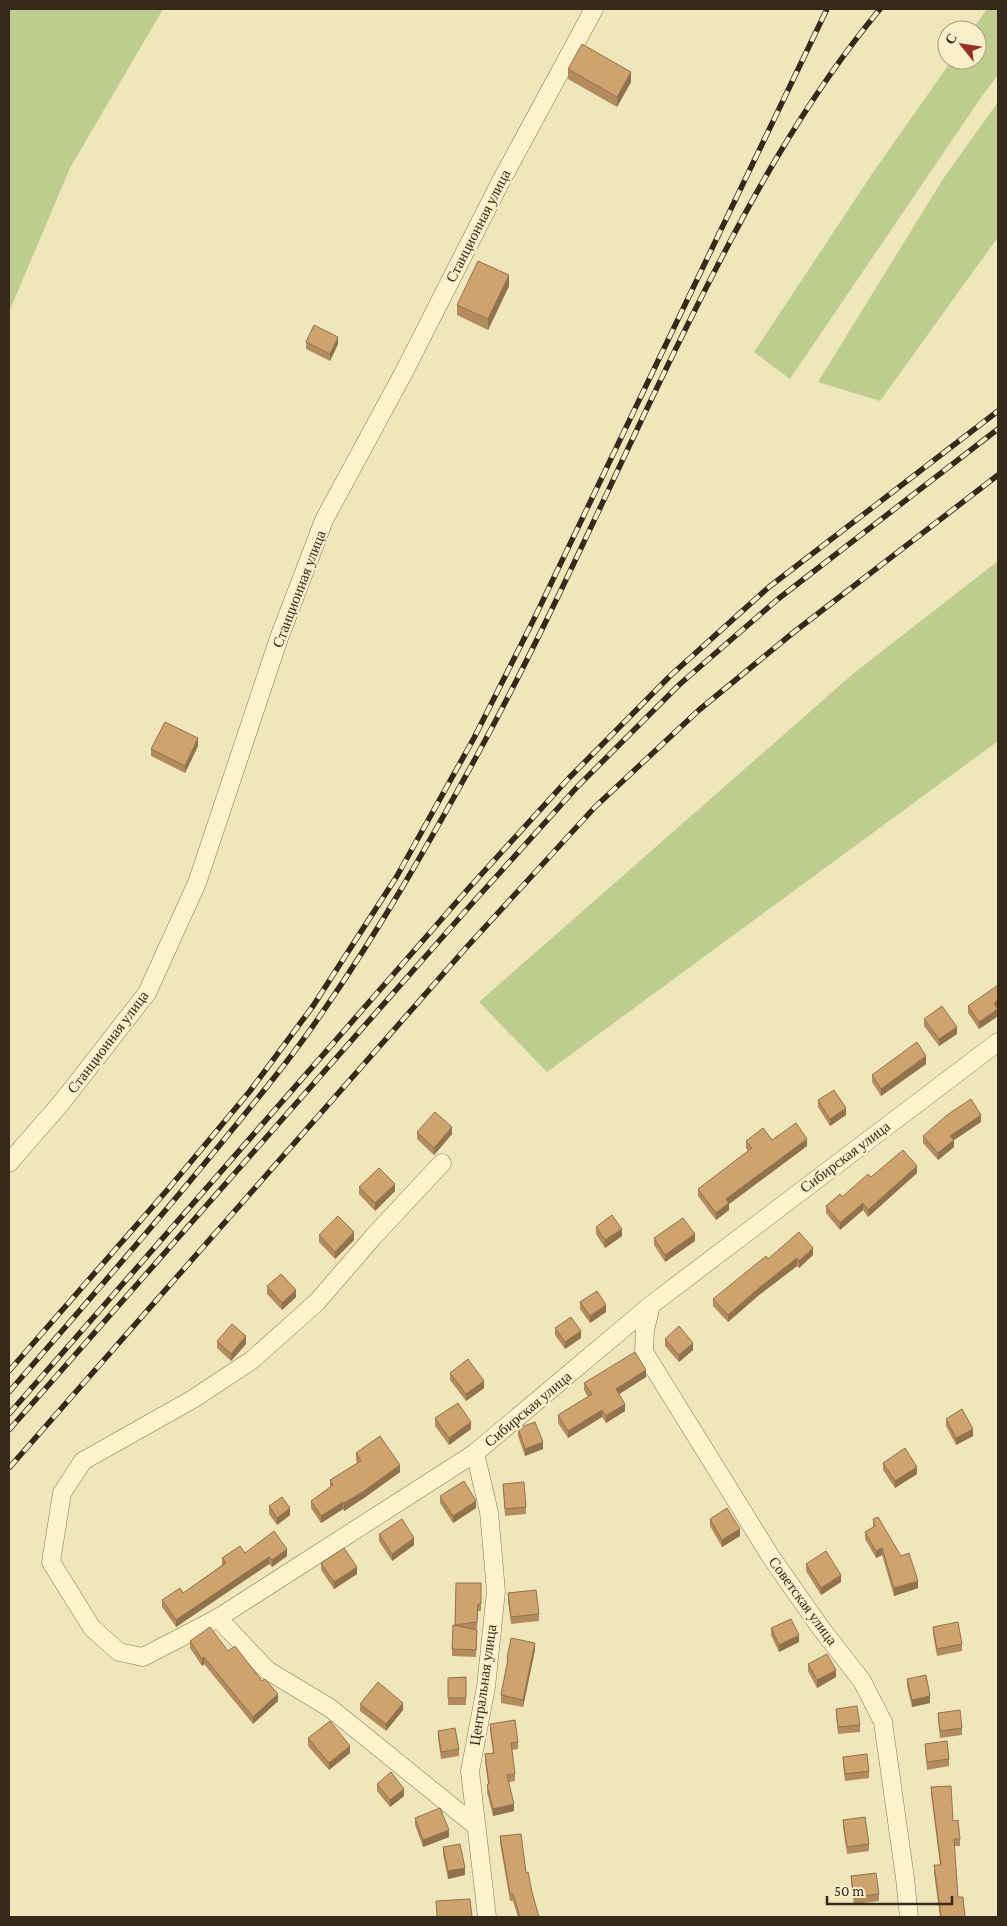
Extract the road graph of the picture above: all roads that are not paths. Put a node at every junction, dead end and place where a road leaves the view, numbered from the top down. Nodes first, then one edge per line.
1 (594, 9) edge
2 (998, 1042) edge
3 (9, 1163) edge
4 (442, 1163) dead end
5 (652, 1305) junction
6 (475, 1453) junction
7 (218, 1618) junction
8 (476, 1826) junction
9 (487, 1917) edge
10 (908, 1917) edge

1 - 3 street, Станционная улица
2 - 5 street, Сибирская улица
4 - 7 street, Сибирская улица
5 - 6 street, Сибирская улица
5 - 10 street, Советская улица
6 - 7 street, Сибирская улица
6 - 8 street, Центральная улица
7 - 8 street
8 - 9 street, Центральная улица

